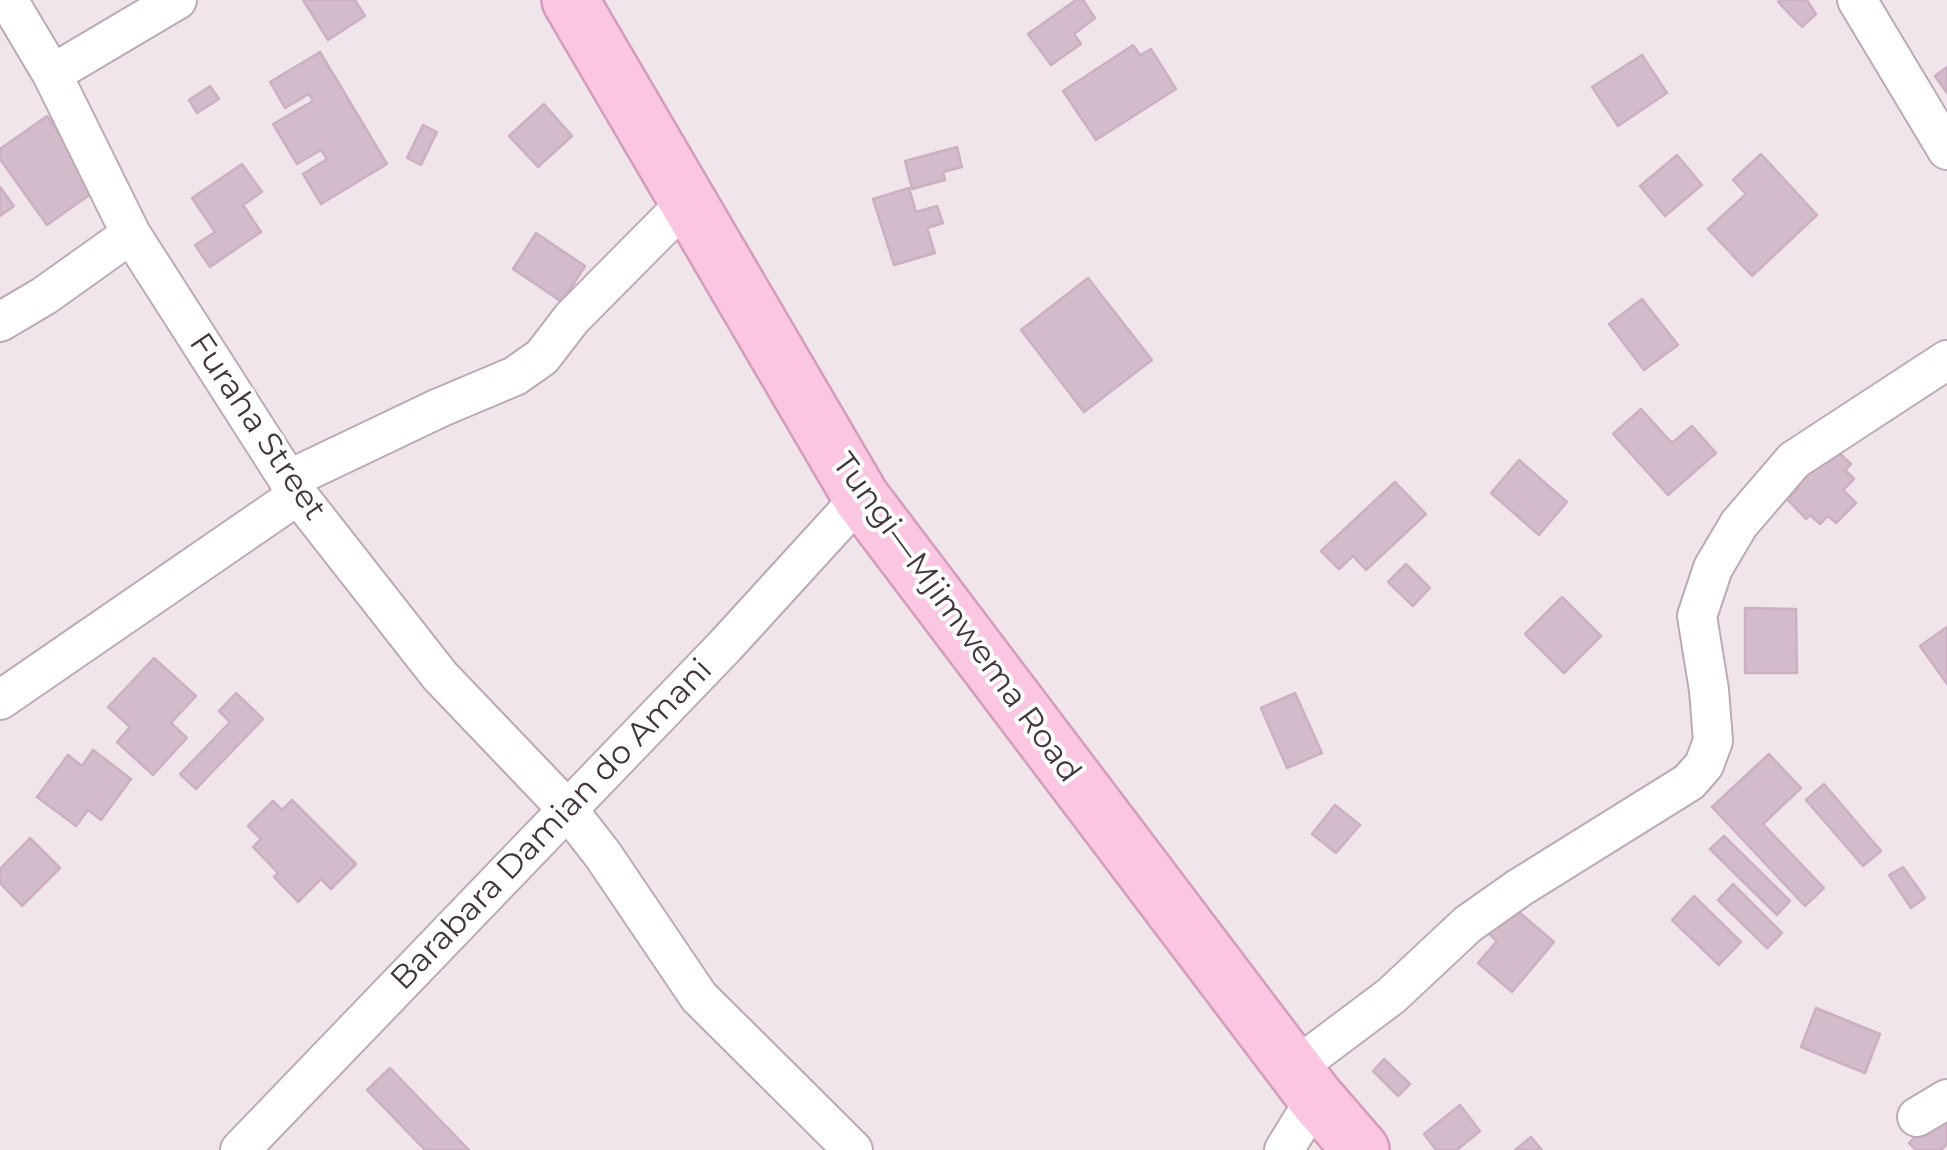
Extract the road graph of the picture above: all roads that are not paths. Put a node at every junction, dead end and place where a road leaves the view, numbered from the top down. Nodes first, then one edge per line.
1 (8, 0) edge
2 (176, 0) edge
3 (570, 0) edge
4 (1857, 0) edge
5 (52, 74) junction
6 (1947, 150) edge
7 (688, 200) junction
8 (131, 234) junction
9 (0, 322) edge
10 (1947, 360) edge
11 (293, 488) junction
12 (861, 498) junction
13 (0, 700) edge
14 (568, 810) junction
15 (1305, 1083) junction
16 (240, 1150) edge
17 (853, 1150) edge
18 (1284, 1150) edge
19 (1361, 1150) edge

1 - 5 street, Furaha Street
2 - 5 street
3 - 7 street, Tungi—Mjimwema Road
4 - 6 street
5 - 8 street, Furaha Street
7 - 11 street
7 - 12 street, Tungi—Mjimwema Road
8 - 9 street
8 - 11 street, Furaha Street
10 - 15 street
11 - 13 street
11 - 14 street, Furaha Street
12 - 14 street, Barabara Damian do Amani
12 - 15 street, Tungi—Mjimwema Road
14 - 16 street, Barabara Damian do Amani
14 - 17 street, Furaha Street
15 - 18 street
15 - 19 street, Tungi—Mjimwema Road

